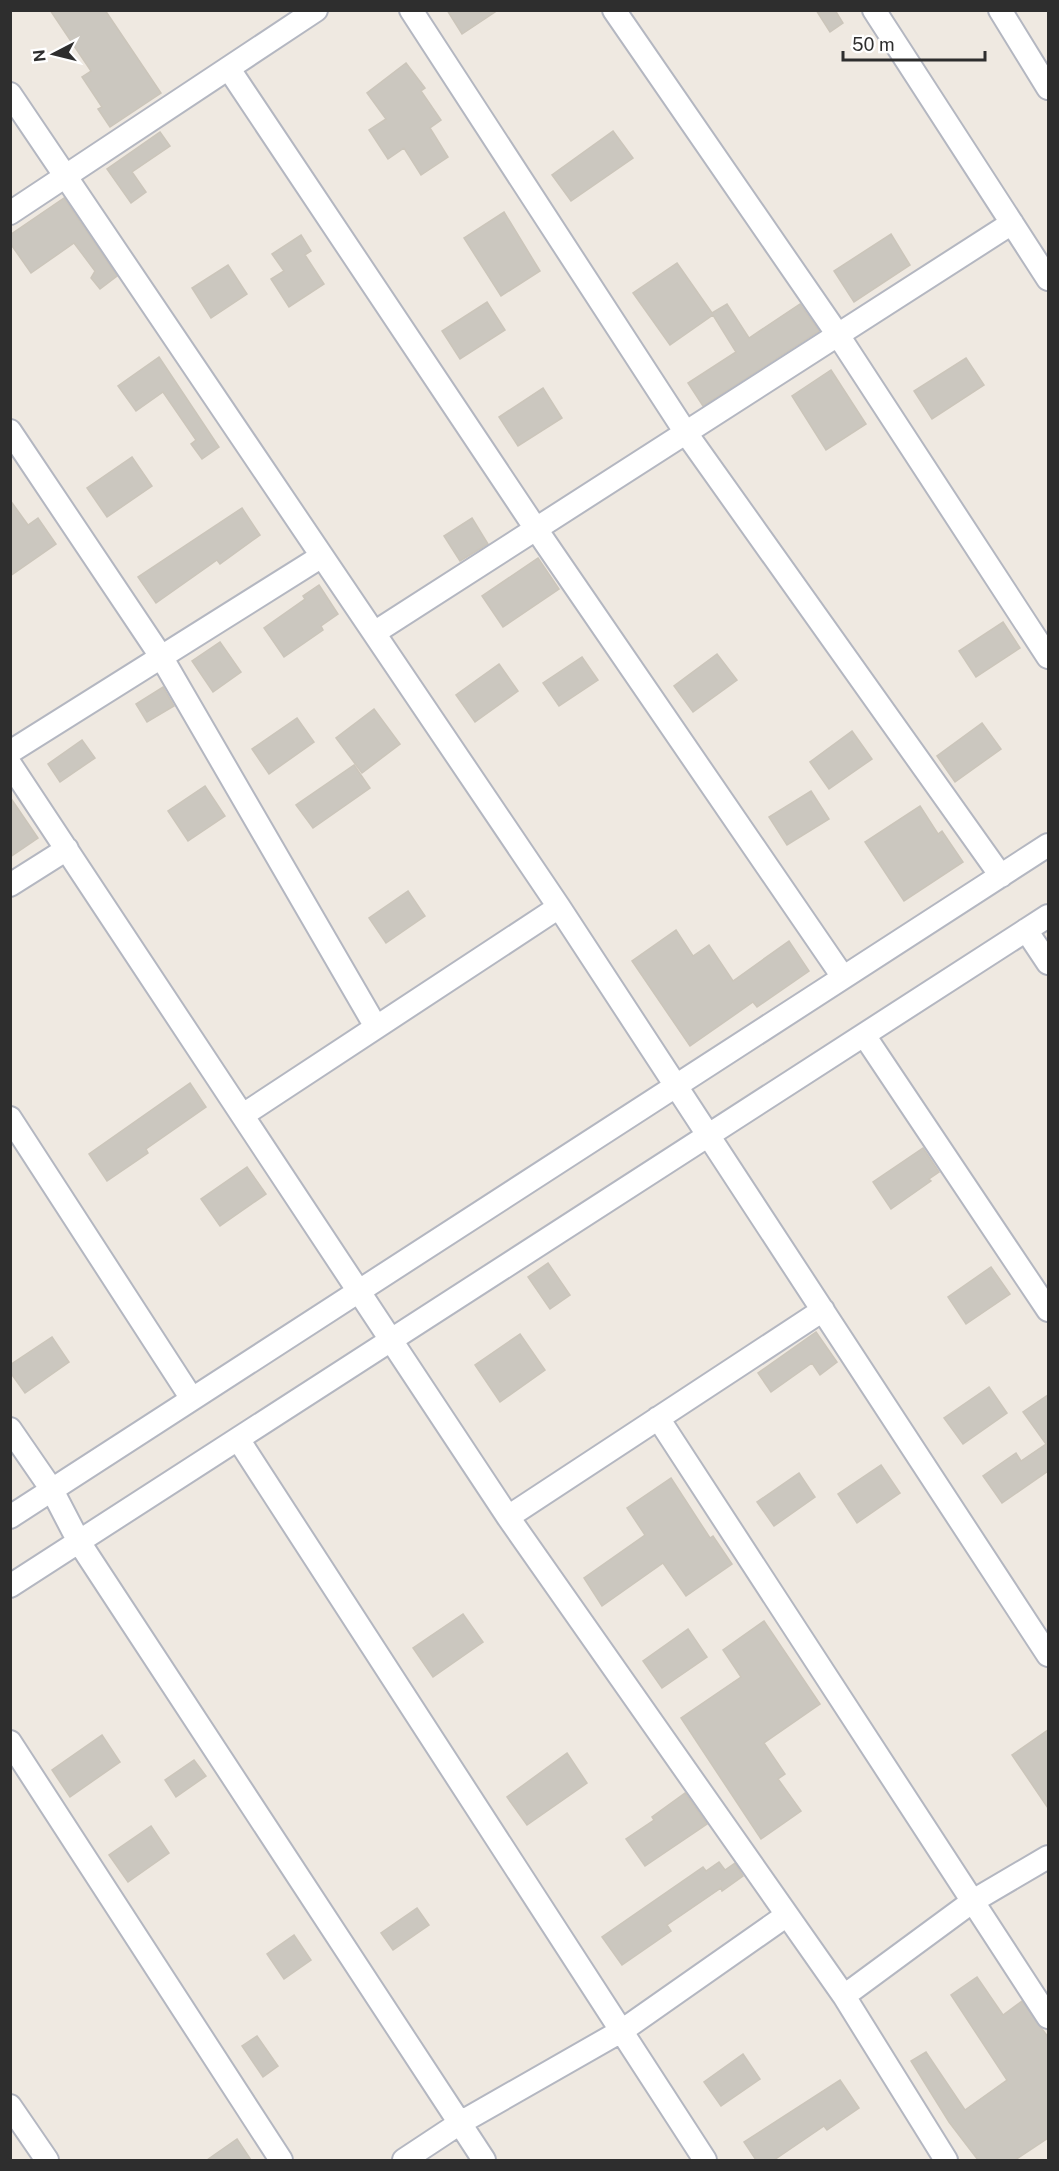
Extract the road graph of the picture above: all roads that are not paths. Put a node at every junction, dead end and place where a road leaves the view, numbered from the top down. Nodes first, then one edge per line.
1 (316, 10) edge
2 (411, 10) edge
3 (614, 10) edge
4 (874, 10) edge
5 (1000, 10) edge
6 (229, 69) junction
7 (1048, 88) edge
8 (10, 94) edge
9 (66, 177) junction
10 (10, 213) edge
11 (1012, 223) junction
12 (1048, 279) edge
13 (838, 335) junction
14 (10, 432) edge
15 (686, 433) junction
16 (536, 529) junction
17 (322, 556) junction
18 (374, 633) junction
19 (1048, 657) edge
20 (162, 658) junction
21 (10, 752) edge
22 (10, 764) edge
23 (1048, 844) edge
24 (67, 849) junction
25 (1001, 876) junction
26 (10, 885) edge
27 (559, 907) junction
28 (1048, 915) edge
29 (1026, 930) junction
30 (1048, 963) edge
31 (843, 977) junction
32 (376, 1027) junction
33 (864, 1035) junction
34 (674, 1085) junction
35 (243, 1114) junction
36 (10, 1118) edge
37 (709, 1135) junction
38 (360, 1290) junction
39 (823, 1310) junction
40 (1048, 1310) edge
41 (391, 1340) junction
42 (192, 1399) junction
43 (658, 1418) junction
44 (10, 1429) edge
45 (238, 1439) junction
46 (52, 1490) junction
47 (10, 1517) edge
48 (508, 1517) junction
49 (79, 1542) junction
50 (10, 1586) edge
51 (1048, 1655) edge
52 (10, 1742) edge
53 (1048, 1857) edge
54 (973, 1901) junction
55 (787, 1915) junction
56 (844, 1996) junction
57 (1048, 2017) edge
58 (623, 2030) junction
59 (10, 2106) edge
60 (460, 2123) junction
61 (47, 2160) edge
62 (281, 2160) edge
63 (404, 2160) edge
64 (484, 2160) edge
65 (705, 2160) edge
66 (946, 2160) edge

1 - 6 street
2 - 15 street
3 - 13 street
4 - 11 street
5 - 7 street
6 - 9 street
6 - 16 street
8 - 9 street
9 - 10 street
9 - 17 street
11 - 12 street
11 - 13 street
13 - 15 street
13 - 19 street
14 - 20 street
15 - 16 street
15 - 25 street
16 - 18 street
16 - 31 street
17 - 18 street
17 - 20 street
18 - 27 street
20 - 21 street
20 - 32 street
22 - 24 street
23 - 25 street
24 - 26 street
24 - 35 street
25 - 31 street
27 - 32 street
27 - 34 street
28 - 29 street
29 - 30 street
29 - 33 street
31 - 34 street
32 - 35 street
33 - 37 street
33 - 40 street
34 - 37 street
34 - 38 street
35 - 38 street
36 - 42 street
37 - 39 street
37 - 41 street
38 - 41 street
38 - 42 street
39 - 43 street
39 - 51 street
41 - 45 street
41 - 48 street
42 - 46 street
43 - 48 street
43 - 54 street
44 - 46 street
45 - 49 street
45 - 58 street
46 - 47 street
46 - 49 street
48 - 55 street
49 - 50 street
49 - 60 street
52 - 62 street
53 - 54 street
54 - 56 street
54 - 57 street
55 - 56 street
55 - 58 street
56 - 66 street
58 - 60 street
58 - 65 street
59 - 61 street
60 - 63 street
60 - 64 street

